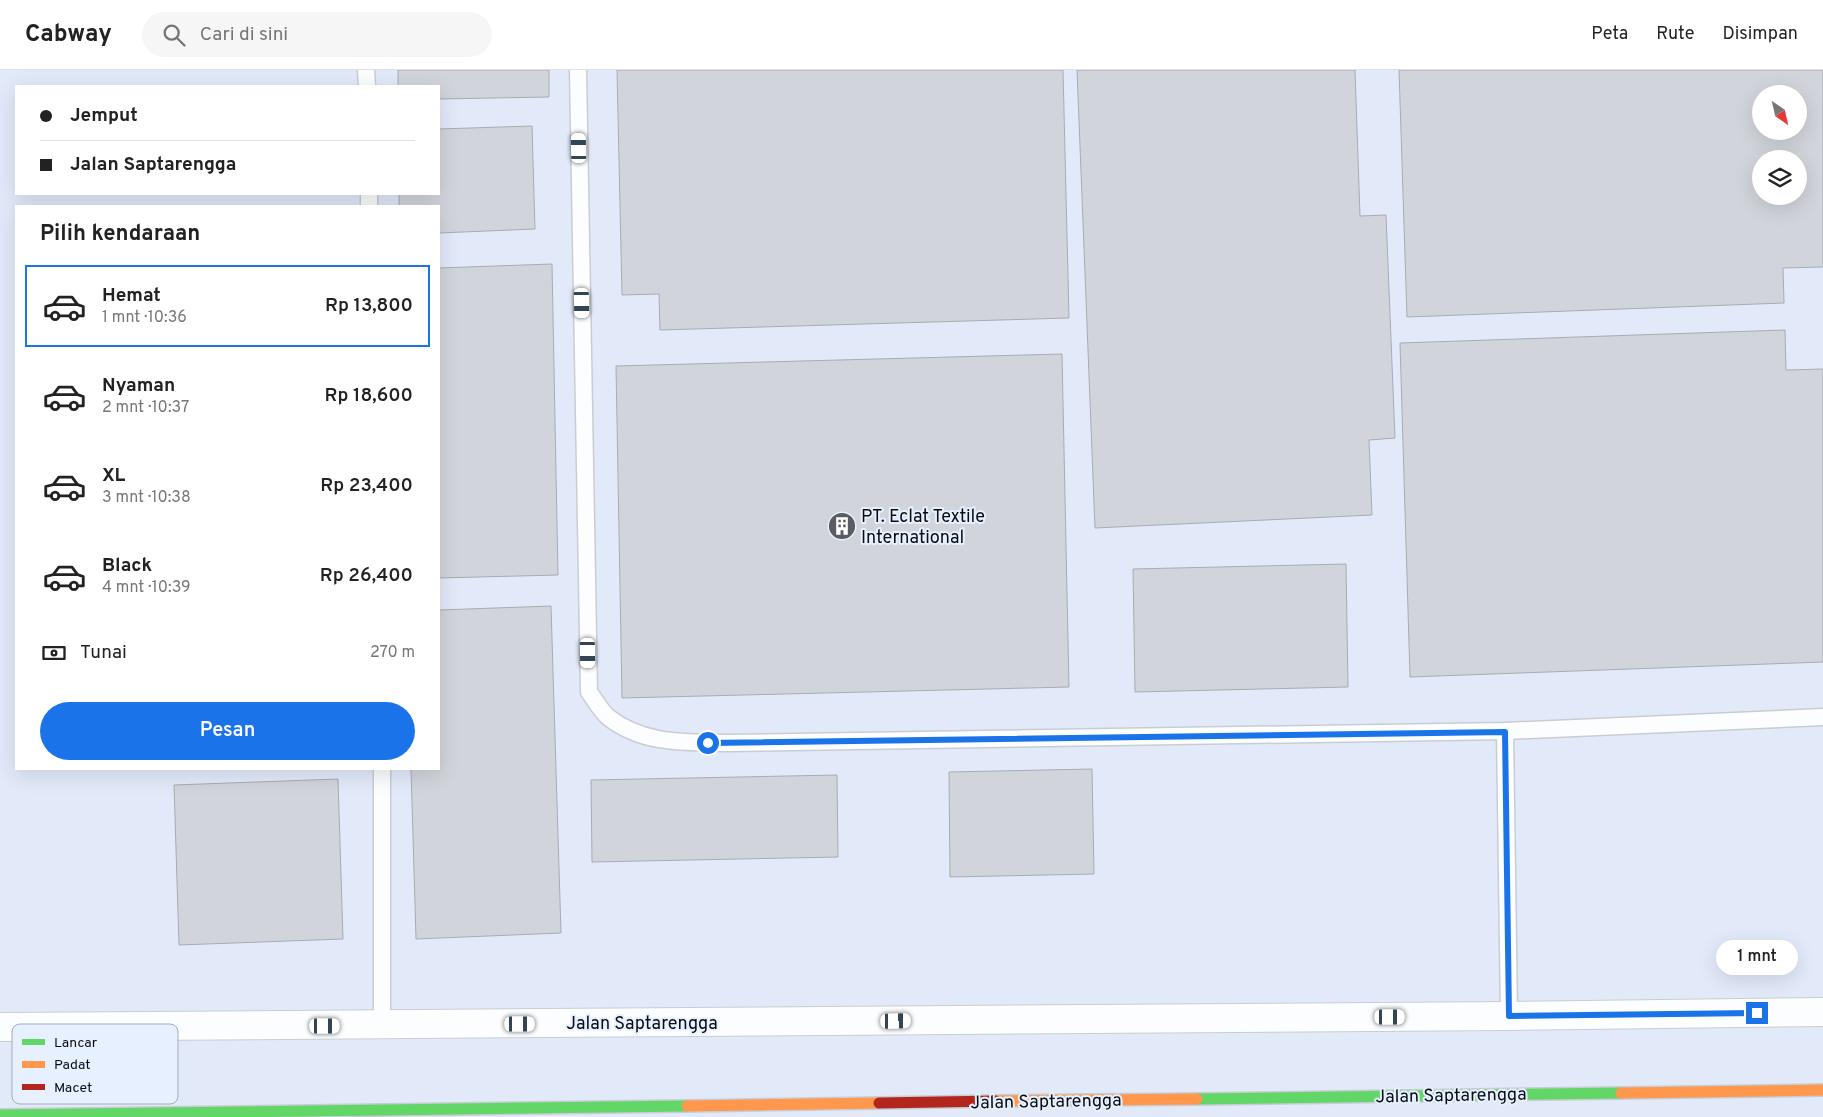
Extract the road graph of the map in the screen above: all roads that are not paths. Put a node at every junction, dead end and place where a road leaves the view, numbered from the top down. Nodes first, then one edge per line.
1 (366, 70) edge
2 (578, 70) edge
3 (367, 85) edge
4 (1823, 716) edge
5 (1505, 732) junction
6 (382, 770) edge
7 (1823, 1012) edge
8 (1509, 1016) junction
9 (382, 1025) junction
10 (178, 1026) edge
11 (1823, 1090) edge
12 (0, 1115) edge

1 - 3 lane
2 - 5 lane
4 - 5 lane
5 - 8 lane
6 - 9 lane
7 - 8 street, Jalan Saptarengga
8 - 9 street, Jalan Saptarengga
9 - 10 street, Jalan Saptarengga
11 - 12 street, Jalan Saptarengga

